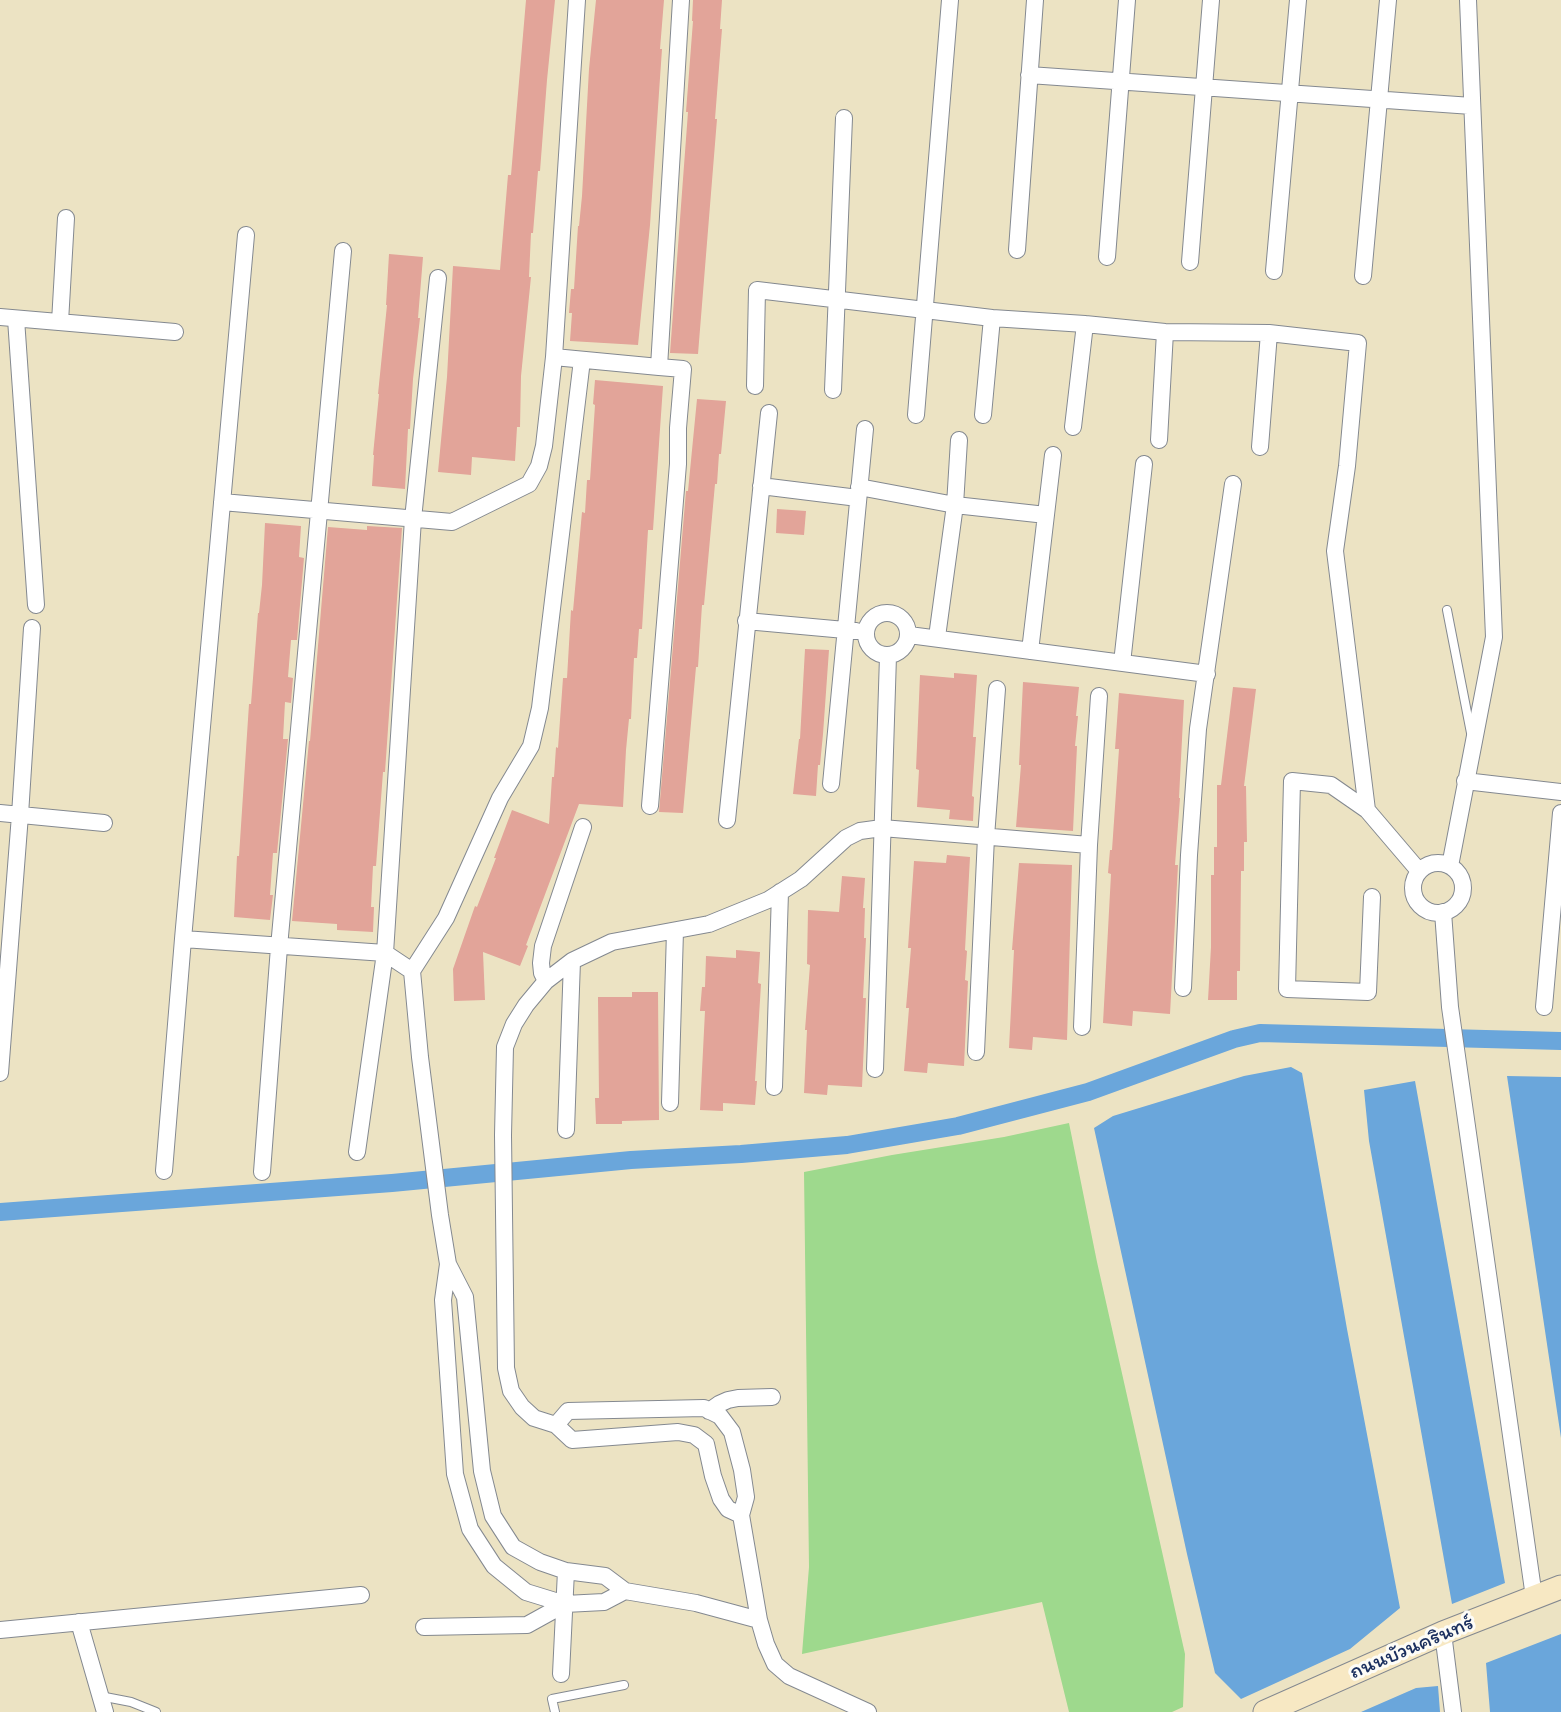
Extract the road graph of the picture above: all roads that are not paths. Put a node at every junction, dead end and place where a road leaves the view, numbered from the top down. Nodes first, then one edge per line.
1 (577, 0) edge
2 (681, 0) edge
3 (950, 0) edge
4 (1035, 0) edge
5 (1127, 0) edge
6 (1211, 0) edge
7 (1298, 0) edge
8 (1388, 0) edge
9 (1468, 0) edge
10 (1029, 75) junction
11 (1120, 81) junction
12 (1204, 87) junction
13 (1290, 93) junction
14 (1379, 99) junction
15 (1472, 106) junction
16 (844, 118) dead end
17 (65, 218) dead end
18 (246, 235) dead end
19 (1017, 250) dead end
20 (343, 251) dead end
21 (1107, 257) dead end
22 (1190, 262) dead end
23 (1274, 271) dead end
24 (1363, 276) dead end
25 (438, 278) dead end
26 (836, 299) junction
27 (925, 310) junction
28 (8, 318) edge
29 (992, 318) junction
30 (60, 322) junction
31 (1085, 324) junction
32 (175, 332) dead end
33 (1165, 332) junction
34 (1269, 333) junction
35 (554, 357) junction
36 (582, 360) junction
37 (659, 367) junction
38 (755, 386) dead end
39 (833, 390) dead end
40 (769, 413) dead end
41 (916, 415) dead end
42 (983, 415) dead end
43 (1073, 427) dead end
44 (865, 429) dead end
45 (959, 440) dead end
46 (1159, 440) dead end
47 (1260, 447) dead end
48 (1053, 454) dead end
49 (1144, 464) dead end
50 (1233, 484) dead end
51 (761, 486) junction
52 (859, 493) junction
53 (222, 502) junction
54 (955, 505) junction
55 (319, 511) junction
56 (1046, 515) junction
57 (414, 519) junction
58 (36, 605) dead end
59 (1447, 610) dead end
60 (746, 621) junction
61 (32, 628) dead end
62 (846, 629) junction
63 (865, 632) junction
64 (909, 635) junction
65 (937, 637) junction
66 (1030, 651) junction
67 (888, 656) junction
68 (1122, 663) junction
69 (1207, 674) junction
70 (997, 689) dead end
71 (1100, 696) dead end
72 (1473, 743) junction
73 (1465, 781) junction
74 (831, 785) dead end
75 (1561, 792) edge
76 (650, 806) dead end
77 (1367, 810) junction
78 (0, 813) edge
79 (1561, 813) edge
80 (20, 815) junction
81 (727, 820) dead end
82 (104, 823) dead end
83 (583, 827) dead end
84 (882, 828) junction
85 (986, 837) junction
86 (1089, 845) junction
87 (1450, 866) junction
88 (1419, 871) junction
89 (780, 892) junction
90 (1372, 897) dead end
91 (1443, 912) junction
92 (675, 931) junction
93 (183, 939) junction
94 (279, 947) junction
95 (385, 953) junction
96 (572, 961) junction
97 (412, 971) junction
98 (545, 981) junction
99 (1183, 988) dead end
100 (1544, 1007) dead end
101 (1082, 1027) dead end
102 (976, 1052) dead end
103 (875, 1069) dead end
104 (0, 1073) edge
105 (774, 1087) dead end
106 (670, 1103) dead end
107 (566, 1130) dead end
108 (357, 1152) dead end
109 (164, 1171) dead end
110 (262, 1172) dead end
111 (448, 1264) junction
112 (772, 1397) dead end
113 (709, 1411) junction
114 (556, 1425) junction
115 (738, 1454) junction
116 (710, 1462) junction
117 (482, 1471) junction
118 (455, 1474) junction
119 (741, 1515) junction
120 (566, 1571) junction
121 (1561, 1587) edge
122 (625, 1591) junction
123 (361, 1595) dead end
124 (1534, 1597) junction
125 (565, 1604) junction
126 (759, 1620) junction
127 (79, 1622) junction
128 (424, 1627) dead end
129 (0, 1630) edge
130 (1443, 1633) junction
131 (561, 1674) dead end
132 (624, 1685) dead end
133 (103, 1704) edge
134 (152, 1711) edge
135 (555, 1712) edge
136 (868, 1712) edge
137 (1265, 1712) edge
138 (1453, 1712) edge

1 - 35 street
2 - 37 street
3 - 27 street
4 - 10 street
5 - 11 street
6 - 12 street
7 - 13 street
8 - 14 street
9 - 15 street
10 - 11 street
10 - 19 street
11 - 12 street
11 - 21 street
12 - 13 street
12 - 22 street
13 - 14 street
13 - 23 street
14 - 15 street
14 - 24 street
15 - 72 street
16 - 26 street
17 - 30 street
18 - 53 street
20 - 55 street
25 - 57 street
26 - 27 street
26 - 38 street
26 - 39 street
27 - 29 street
27 - 41 street
28 - 30 street
28 - 58 street
29 - 31 street
29 - 42 street
30 - 32 street
31 - 33 street
31 - 43 street
33 - 34 street
33 - 46 street
34 - 47 street
34 - 77 street
35 - 36 street
35 - 57 street
36 - 37 street
36 - 97 street
37 - 76 street
40 - 51 street
44 - 52 street
45 - 54 street
48 - 56 street
49 - 68 street
50 - 69 street
51 - 52 street
51 - 60 street
52 - 54 street
52 - 62 street
53 - 55 street
53 - 93 street
54 - 56 street
54 - 65 street
55 - 57 street
55 - 94 street
56 - 66 street
57 - 95 street
59 - 72 lane
60 - 62 street
60 - 81 street
61 - 80 street
62 - 63 street
62 - 74 street
63 - 64 street
63 - 67 street
64 - 65 street
64 - 67 street
65 - 66 street
66 - 68 street
67 - 84 street
68 - 69 street
69 - 99 street
70 - 85 street
71 - 86 street
72 - 73 street
73 - 75 street
73 - 87 street
77 - 88 street
77 - 90 street
78 - 80 street
79 - 100 street
80 - 82 street
80 - 104 street
83 - 98 street
84 - 85 street
84 - 89 street
84 - 103 street
85 - 86 street
85 - 102 street
86 - 101 street
87 - 88 street
87 - 91 street
88 - 91 street
89 - 92 street
89 - 105 street
91 - 124 street
92 - 96 street
92 - 106 street
93 - 94 street
93 - 109 street
94 - 95 street
94 - 110 street
95 - 97 street
95 - 108 street
96 - 98 street
96 - 107 street
97 - 111 street
98 - 114 street
111 - 117 street
111 - 118 street
112 - 113 street
113 - 114 street
113 - 115 street
114 - 116 street
115 - 116 street
115 - 119 street
116 - 119 street
117 - 118 street
117 - 120 street
118 - 125 street
119 - 126 street
120 - 122 street
120 - 125 street
121 - 124 street, ถนนบัวนครินทร์
122 - 125 street
122 - 126 street
123 - 127 street
124 - 130 street, ถนนบัวนครินทร์
125 - 128 street
125 - 131 street
126 - 136 street
127 - 129 street
127 - 133 street
130 - 137 street, ถนนบัวนครินทร์
130 - 138 street
132 - 135 lane
133 - 134 lane

